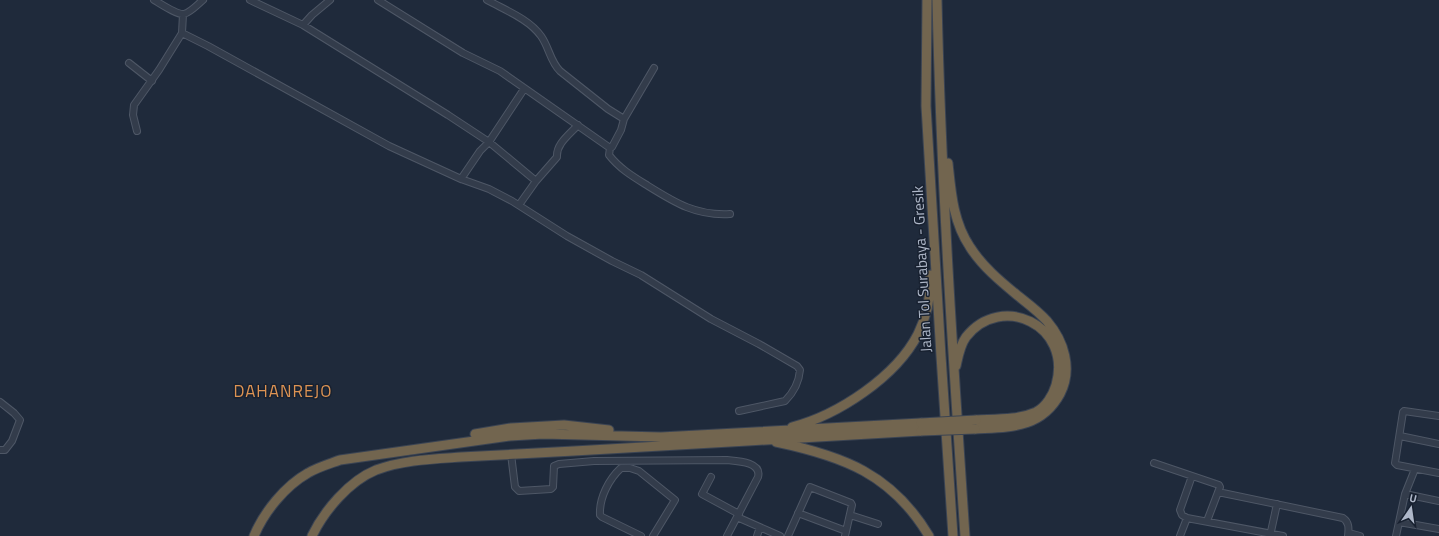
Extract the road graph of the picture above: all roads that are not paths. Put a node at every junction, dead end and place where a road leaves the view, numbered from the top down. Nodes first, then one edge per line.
1 (154, 0) edge
2 (203, 0) edge
3 (250, 0) edge
4 (330, 0) edge
5 (378, 0) edge
6 (487, 0) edge
7 (927, 0) edge
8 (937, 0) edge
9 (183, 14) junction
10 (303, 26) junction
11 (182, 33) junction
12 (129, 63) dead end
13 (654, 68) dead end
14 (152, 81) junction
15 (524, 89) junction
16 (939, 106) junction
17 (624, 118) junction
18 (578, 125) junction
19 (137, 131) dead end
20 (489, 142) junction
21 (610, 148) junction
22 (461, 179) junction
23 (536, 181) junction
24 (931, 190) junction
25 (519, 205) junction
26 (730, 214) dead end
27 (954, 375) junction
28 (0, 402) edge
29 (739, 411) dead end
30 (1439, 416) edge
31 (975, 425) junction
32 (921, 427) junction
33 (773, 432) junction
34 (1400, 436) junction
35 (763, 440) junction
36 (1439, 444) edge
37 (0, 450) edge
38 (512, 454) junction
39 (1154, 463) dead end
40 (1415, 469) junction
41 (1439, 473) edge
42 (1192, 476) junction
43 (711, 477) dead end
44 (1218, 492) junction
45 (1405, 494) junction
46 (1439, 501) edge
47 (1277, 504) junction
48 (798, 513) junction
49 (850, 515) junction
50 (738, 516) junction
51 (1187, 518) junction
52 (1207, 521) junction
53 (1399, 522) junction
54 (878, 524) dead end
55 (760, 527) junction
56 (1439, 529) edge
57 (845, 534) edge
58 (1348, 534) edge
59 (1270, 535) edge
60 (254, 536) edge
61 (312, 536) edge
62 (641, 536) edge
63 (653, 536) edge
64 (727, 536) edge
65 (756, 536) edge
66 (780, 536) edge
67 (788, 536) edge
68 (929, 536) edge
69 (953, 536) edge
70 (965, 536) edge
71 (1180, 536) edge
72 (1284, 536) edge
73 (1360, 536) edge
74 (1396, 536) edge

1 - 9 street
2 - 9 street
3 - 10 street
4 - 10 street
5 - 15 street
6 - 17 street
7 - 24 highway, Jalan Tol Surabaya - Gresik
8 - 16 highway
9 - 11 street
10 - 20 street
11 - 14 street
11 - 22 street
12 - 14 street
13 - 17 street
14 - 19 street
15 - 18 street
15 - 20 street
16 - 27 highway, Jalan Tol Surabaya - Gresik
16 - 31 highway
17 - 21 street
18 - 21 street
18 - 23 street
20 - 22 street
20 - 23 street
21 - 26 street
22 - 25 street
23 - 25 street
24 - 33 highway
24 - 69 highway, Jalan Tol Surabaya - Gresik
25 - 29 street
27 - 31 highway
27 - 70 highway, Jalan Tol Surabaya - Gresik
28 - 37 street
30 - 34 street
31 - 32 highway, bridge
32 - 33 highway
32 - 35 highway
33 - 60 highway
34 - 36 street
34 - 40 street
35 - 38 highway
35 - 68 highway
38 - 50 street
38 - 61 highway
39 - 42 street
40 - 41 street
40 - 45 street
42 - 44 street
42 - 51 street
43 - 50 street
44 - 47 street
44 - 52 street
45 - 46 street
45 - 53 street
47 - 58 street
47 - 59 street
48 - 49 street
48 - 57 street
48 - 67 street
49 - 54 street
49 - 57 street
50 - 55 street
50 - 64 street
51 - 52 street
51 - 71 street
52 - 59 street
53 - 56 street
53 - 74 street
55 - 65 street
55 - 66 street
58 - 73 street
59 - 72 street
62 - 63 street

